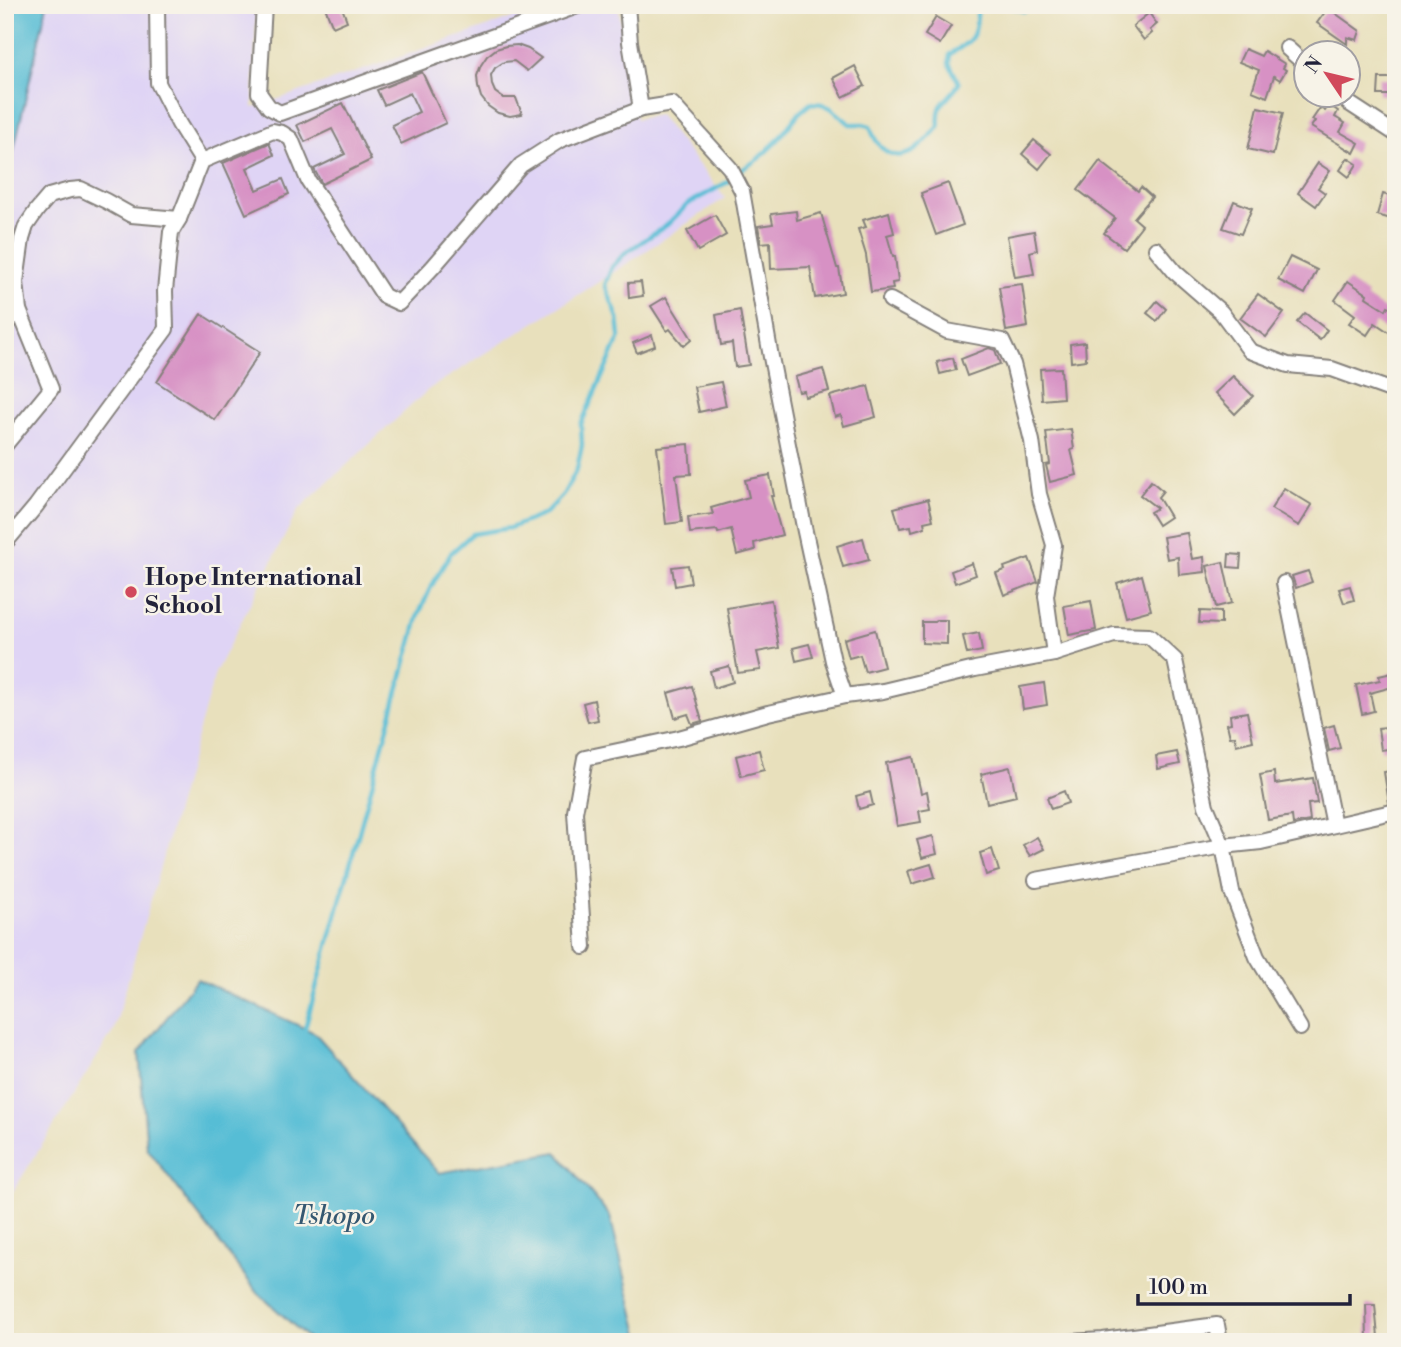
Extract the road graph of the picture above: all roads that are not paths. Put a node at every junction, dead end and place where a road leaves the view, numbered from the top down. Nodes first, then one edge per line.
1 (157, 5) edge
2 (264, 5) edge
3 (580, 5) edge
4 (627, 5) edge
5 (1287, 48) dead end
6 (1292, 52) edge
7 (1356, 108) edge
8 (640, 109) junction
9 (1396, 134) edge
10 (202, 161) junction
11 (179, 219) junction
12 (1157, 249) dead end
13 (890, 300) dead end
14 (19, 310) junction
15 (5, 325) edge
16 (1396, 392) edge
17 (5, 445) edge
18 (5, 543) edge
19 (1284, 583) dead end
20 (1054, 654) junction
21 (845, 696) junction
22 (1396, 811) edge
23 (1334, 825) junction
24 (1223, 846) junction
25 (1036, 880) dead end
26 (584, 947) dead end
27 (1300, 1028) dead end
28 (1070, 1342) edge
29 (1220, 1342) edge

1 - 10 street
2 - 3 street
4 - 8 street
5 - 6 street
7 - 9 street
8 - 10 street
8 - 21 street
10 - 11 street
11 - 14 street
11 - 18 street
12 - 16 street
13 - 20 street
14 - 15 street
14 - 17 street
19 - 23 street
20 - 21 street
20 - 24 street
21 - 26 street
22 - 23 street
23 - 24 street
24 - 25 street
24 - 27 street
28 - 29 street

